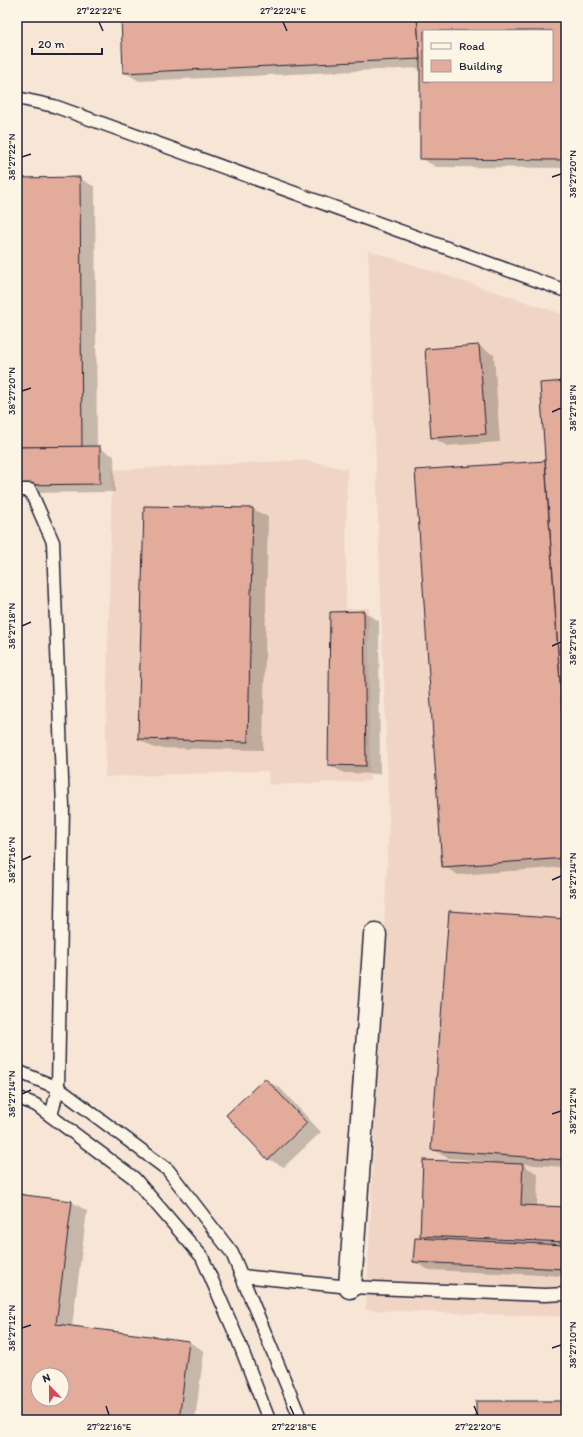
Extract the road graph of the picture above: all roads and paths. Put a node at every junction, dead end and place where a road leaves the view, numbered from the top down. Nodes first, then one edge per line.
1 (17, 98) edge
2 (566, 292) edge
3 (17, 490) edge
4 (375, 936) dead end
5 (17, 1071) edge
6 (58, 1088) junction
7 (17, 1098) edge
8 (51, 1116) junction
9 (242, 1276) junction
10 (350, 1287) junction
11 (566, 1294) edge
12 (269, 1420) edge
13 (301, 1420) edge

1 - 2 lane
3 - 6 lane
4 - 10 street
5 - 6 lane
6 - 8 lane
6 - 9 lane
7 - 8 lane
8 - 12 lane
9 - 10 lane
9 - 13 lane
10 - 11 lane

